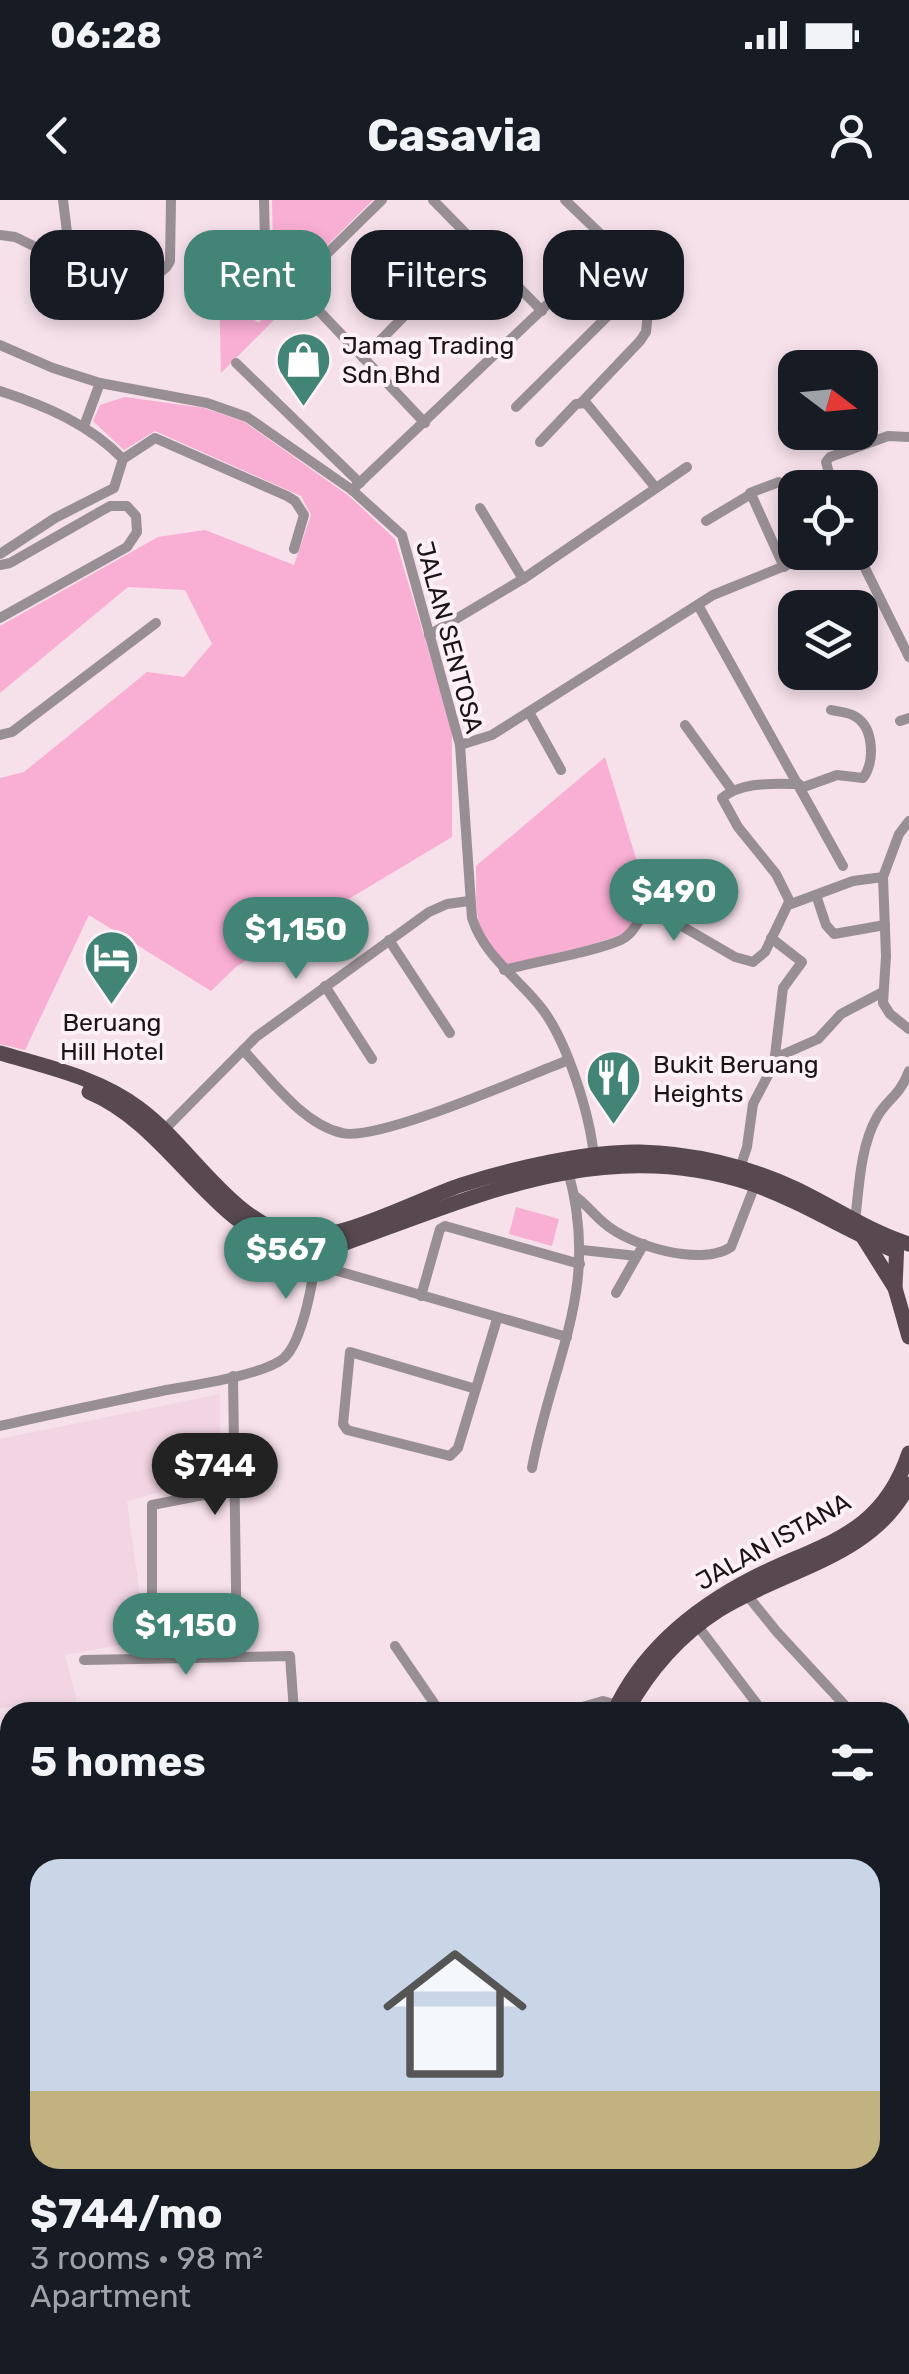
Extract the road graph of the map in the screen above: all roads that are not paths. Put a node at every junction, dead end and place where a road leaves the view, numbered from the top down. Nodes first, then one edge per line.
1 (64, 200) edge
2 (171, 200) edge
3 (264, 200) edge
4 (382, 200) edge
5 (433, 200) edge
6 (565, 200) edge
7 (66, 230) edge
8 (265, 230) edge
9 (462, 230) edge
10 (595, 230) edge
11 (0, 235) edge
12 (30, 244) edge
13 (331, 250) edge
14 (164, 272) edge
15 (523, 292) edge
16 (542, 311) joint
17 (328, 320) edge
18 (401, 320) edge
19 (604, 320) edge
20 (647, 320) edge
21 (0, 345) edge
22 (363, 358) junction
23 (236, 363) dead end
24 (100, 383) junction
25 (0, 390) edge
26 (582, 402) junction
27 (516, 407) dead end
28 (425, 423) junction
29 (84, 426) junction
30 (908, 437) edge
31 (540, 442) dead end
32 (123, 460) junction
33 (687, 467) dead end
34 (827, 470) edge
35 (778, 482) dead end
36 (356, 486) junction
37 (656, 488) junction
38 (750, 493) junction
39 (480, 508) dead end
40 (706, 521) dead end
41 (294, 550) dead end
42 (0, 554) edge
43 (778, 554) edge
44 (0, 564) edge
45 (778, 569) edge
46 (866, 570) edge
47 (523, 579) junction
48 (698, 605) junction
49 (0, 618) edge
50 (156, 622) dead end
51 (429, 635) junction
52 (909, 657) edge
53 (831, 710) dead end
54 (528, 712) junction
55 (685, 725) dead end
56 (0, 735) edge
57 (460, 745) junction
58 (561, 770) dead end
59 (800, 786) junction
60 (732, 790) junction
61 (909, 820) edge
62 (894, 844) junction
63 (909, 846) edge
64 (843, 866) dead end
65 (883, 877) junction
66 (816, 895) junction
67 (469, 901) junction
68 (789, 902) junction
69 (885, 925) junction
70 (772, 938) junction
71 (389, 940) junction
72 (504, 970) junction
73 (324, 986) junction
74 (883, 992) junction
75 (909, 1030) edge
76 (450, 1033) dead end
77 (243, 1050) junction
78 (0, 1053) edge
79 (775, 1058) junction
80 (372, 1059) dead end
81 (566, 1060) junction
82 (0, 1064) edge
83 (909, 1071) edge
84 (164, 1130) junction
85 (595, 1161) junction
86 (568, 1166) junction
87 (740, 1168) junction
88 (755, 1186) junction
89 (576, 1196) junction
90 (855, 1222) junction
91 (862, 1237) junction
92 (644, 1244) junction
93 (902, 1247) edge
94 (314, 1249) junction
95 (582, 1250) junction
96 (637, 1256) junction
97 (580, 1264) junction
98 (327, 1268) dead end
99 (895, 1288) junction
100 (616, 1293) dead end
101 (421, 1296) junction
102 (498, 1319) junction
103 (567, 1338) junction
104 (909, 1338) edge
105 (233, 1376) junction
106 (476, 1389) junction
107 (0, 1426) edge
108 (909, 1453) edge
109 (532, 1468) dead end
110 (909, 1484) edge
111 (234, 1489) junction
112 (747, 1594) junction
113 (697, 1625) junction
114 (395, 1646) dead end
115 (236, 1657) junction
116 (152, 1658) junction
117 (84, 1660) dead end
118 (293, 1702) edge
119 (433, 1702) edge
120 (626, 1702) edge
121 (628, 1702) edge
122 (755, 1702) edge
123 (842, 1702) edge

1 - 7 street
2 - 14 street
3 - 8 street
4 - 13 street
5 - 9 street
6 - 10 street
11 - 12 street
15 - 16 street
16 - 28 street
17 - 22 street
18 - 22 street
19 - 27 street
20 - 26 street
21 - 24 street, JALAN SENTOSA
22 - 28 street
23 - 36 street
24 - 29 street
24 - 36 street, JALAN SENTOSA
25 - 29 street
26 - 31 street
26 - 37 street
28 - 36 street
29 - 32 street
30 - 34 street
32 - 41 street
32 - 42 street
33 - 37 street
35 - 38 street
36 - 51 street, JALAN SENTOSA
37 - 47 street
38 - 40 street
38 - 43 street
39 - 47 street
44 - 49 street
45 - 48 street
46 - 52 street
47 - 51 street
48 - 54 street
48 - 59 street
50 - 56 street
51 - 57 street, JALAN SENTOSA
53 - 59 street
54 - 57 street
54 - 58 street
55 - 60 street
57 - 67 street, JALAN SENTOSA
59 - 60 street
59 - 64 street
60 - 68 street
61 - 62 street
62 - 63 street
62 - 65 street
65 - 66 street
65 - 69 street
66 - 68 street
66 - 69 street
67 - 71 street
67 - 72 street, JALAN SENTOSA
68 - 70 street
69 - 74 street
70 - 72 street
70 - 79 street
71 - 73 street
71 - 76 street
72 - 81 street, JALAN SENTOSA
73 - 77 street
73 - 80 street
74 - 75 street
74 - 79 street
77 - 81 street
77 - 84 street
78 - 84 main road
79 - 87 street
81 - 85 street, JALAN SENTOSA
82 - 94 main road
83 - 90 street
84 - 86 main road
85 - 86 main road
85 - 87 main road
85 - 88 main road
86 - 89 street
86 - 94 main road
87 - 90 main road
88 - 91 main road
88 - 92 street
89 - 92 street
89 - 95 street
90 - 93 main road
91 - 93 main road
91 - 99 main road
92 - 96 street
93 - 99 main road
94 - 105 street
95 - 96 street
95 - 97 street
96 - 100 street
97 - 101 street
97 - 103 street
98 - 101 street
99 - 104 main road
101 - 102 street
102 - 103 street
102 - 106 street
103 - 109 street
105 - 107 street
105 - 111 street
106 - 106 street
108 - 120 main road, JALAN ISTANA
110 - 112 main road, JALAN ISTANA
111 - 115 street
111 - 116 street
112 - 113 main road, JALAN ISTANA
112 - 123 street
113 - 121 main road, JALAN ISTANA
113 - 122 street
114 - 119 street
115 - 116 street
115 - 118 street
116 - 117 street

